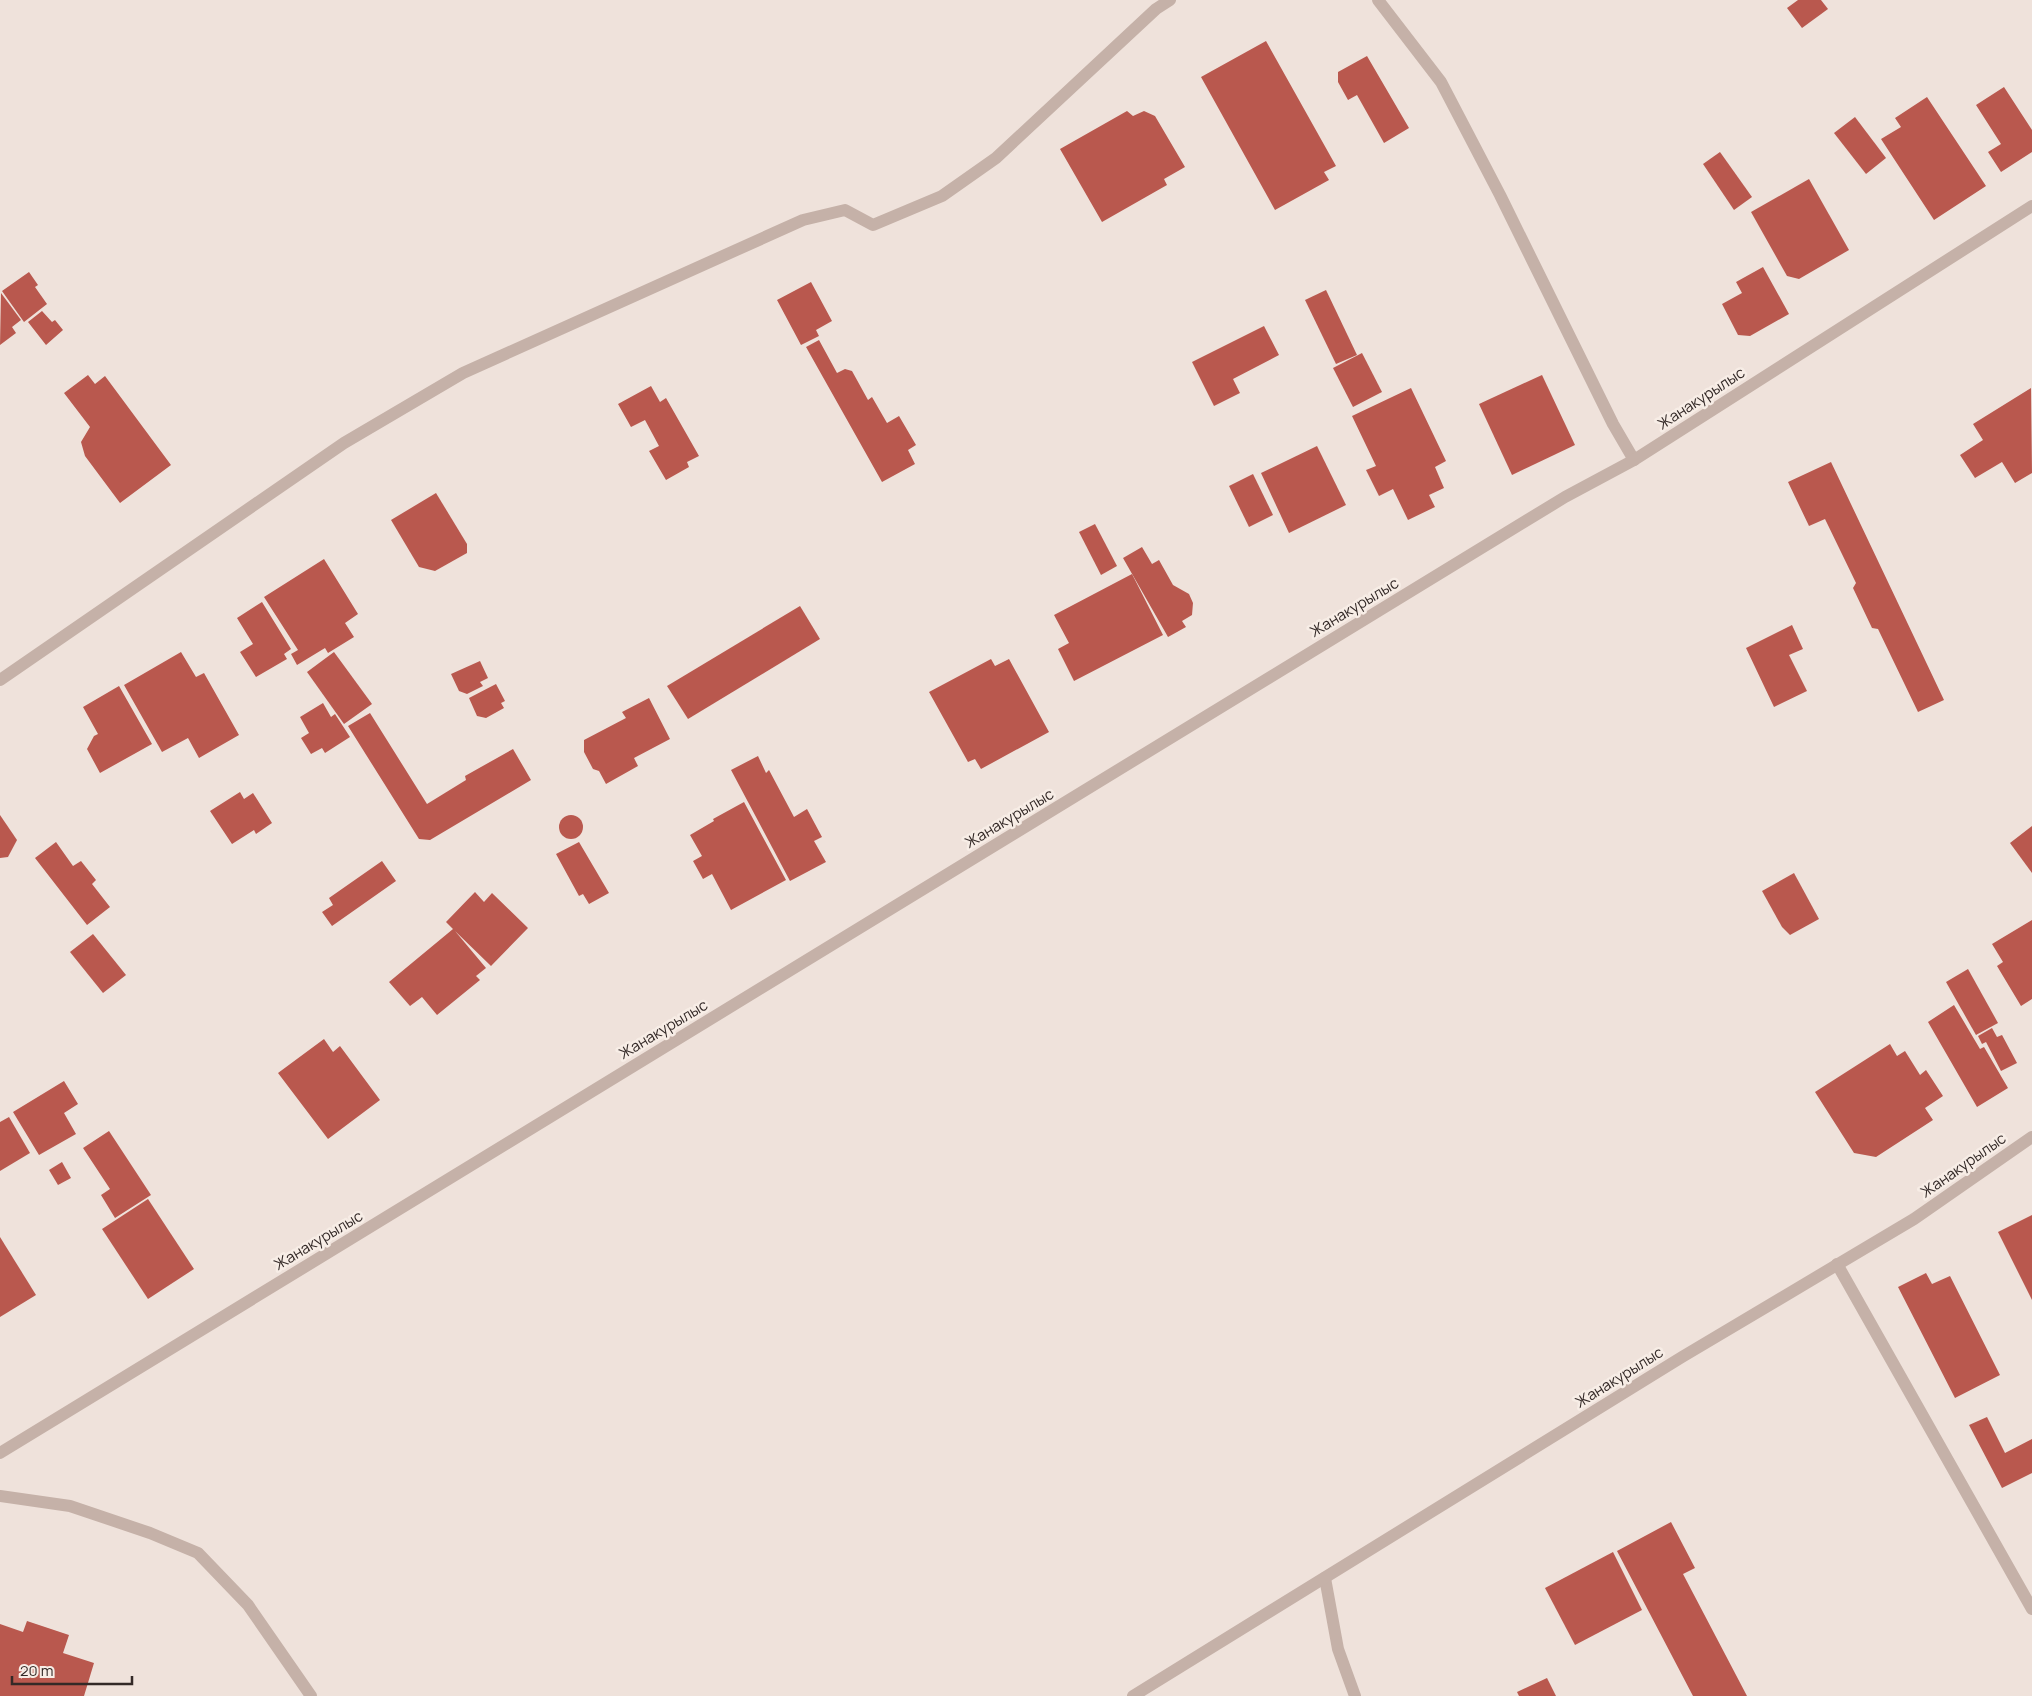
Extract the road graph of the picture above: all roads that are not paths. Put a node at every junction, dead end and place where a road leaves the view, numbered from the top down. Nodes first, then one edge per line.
1 (1170, 0) edge
2 (1378, 0) edge
3 (2032, 206) edge
4 (1634, 460) junction
5 (0, 680) edge
6 (2032, 1137) edge
7 (1837, 1264) junction
8 (0, 1454) edge
9 (0, 1496) edge
10 (1325, 1578) junction
11 (2032, 1609) edge
12 (311, 1696) edge
13 (1133, 1696) edge
14 (1355, 1696) edge

1 - 5 street
2 - 4 street
3 - 4 street, Жанакурылыс
4 - 8 street, Жанакурылыс
6 - 7 street, Жанакурылыс
7 - 10 street, Жанакурылыс
7 - 11 street
9 - 12 street
10 - 13 street, Жанакурылыс
10 - 14 street

